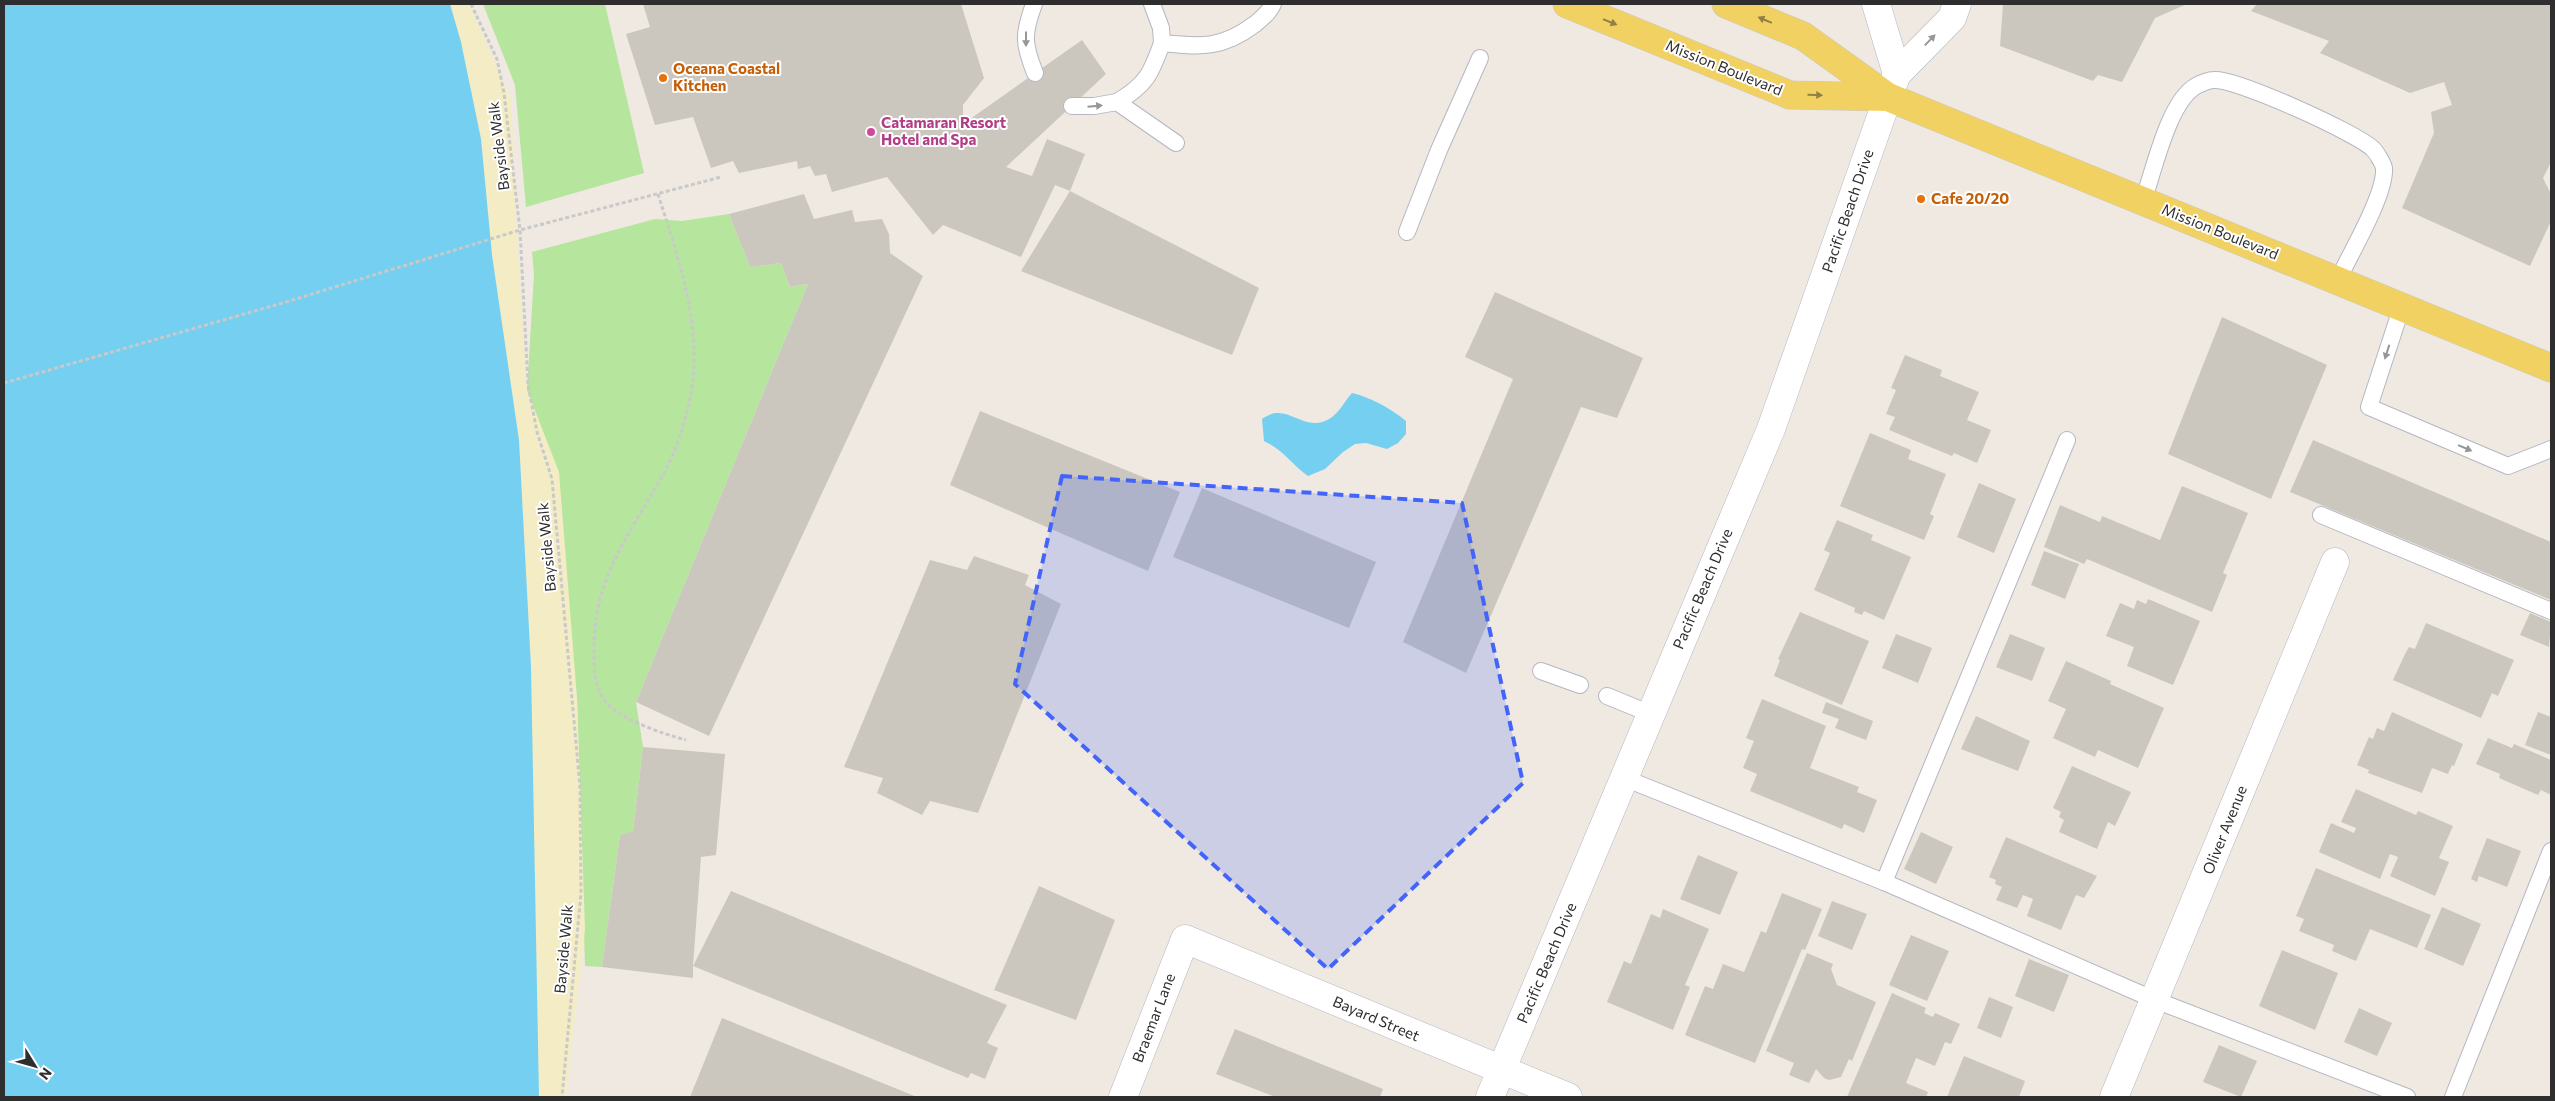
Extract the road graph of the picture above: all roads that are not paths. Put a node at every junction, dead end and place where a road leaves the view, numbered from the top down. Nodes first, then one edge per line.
1 (1034, 4) edge
2 (1152, 4) edge
3 (1273, 4) edge
4 (1567, 4) edge
5 (1726, 4) edge
6 (1876, 4) edge
7 (1957, 4) edge
8 (1162, 43) junction
9 (1480, 58) dead end
10 (1035, 73) dead end
11 (1893, 85) junction
12 (1117, 102) junction
13 (1072, 106) dead end
14 (1176, 143) dead end
15 (2143, 200) junction
16 (1407, 232) dead end
17 (2338, 280) junction
18 (2402, 306) junction
19 (2551, 366) edge
20 (2067, 440) dead end
21 (2551, 449) edge
22 (2321, 515) dead end
23 (2335, 562) dead end
24 (2551, 611) edge
25 (1541, 671) dead end
26 (1580, 685) dead end
27 (1606, 696) dead end
28 (1651, 714) junction
29 (1624, 778) junction
30 (2551, 851) edge
31 (1884, 882) junction
32 (1184, 939) joint
33 (2155, 1000) junction
34 (1502, 1070) junction
35 (1123, 1097) edge
36 (1490, 1097) edge
37 (1568, 1097) edge
38 (2114, 1097) edge
39 (2407, 1097) edge
40 (2452, 1097) edge

1 -> 10 lane
2 - 8 lane
3 - 8 lane
4 -> 11 main road, Mission Boulevard
11 -> 5 main road, Mission Boulevard
6 - 11 street
11 -> 7 street, Pacific Beach Drive
8 - 12 lane
9 - 16 lane
11 - 15 main road, Mission Boulevard
11 - 28 street, Pacific Beach Drive
13 -> 12 lane
12 - 14 lane
15 - 17 main road, Mission Boulevard
15 - 17 lane
17 - 18 main road, Mission Boulevard
18 - 19 main road, Mission Boulevard
18 -> 21 lane
20 - 31 lane
22 - 24 lane
23 - 33 street, Oliver Avenue
25 - 26 lane
27 - 28 lane
28 - 29 street, Pacific Beach Drive
29 - 31 lane
29 - 34 street, Pacific Beach Drive
30 - 40 lane
31 - 33 lane
32 - 34 street, Bayard Street
32 - 35 street, Braemar Lane
33 - 38 street, Oliver Avenue
33 - 39 lane
34 - 36 street, Pacific Beach Drive
34 - 37 street, Bayard Street

